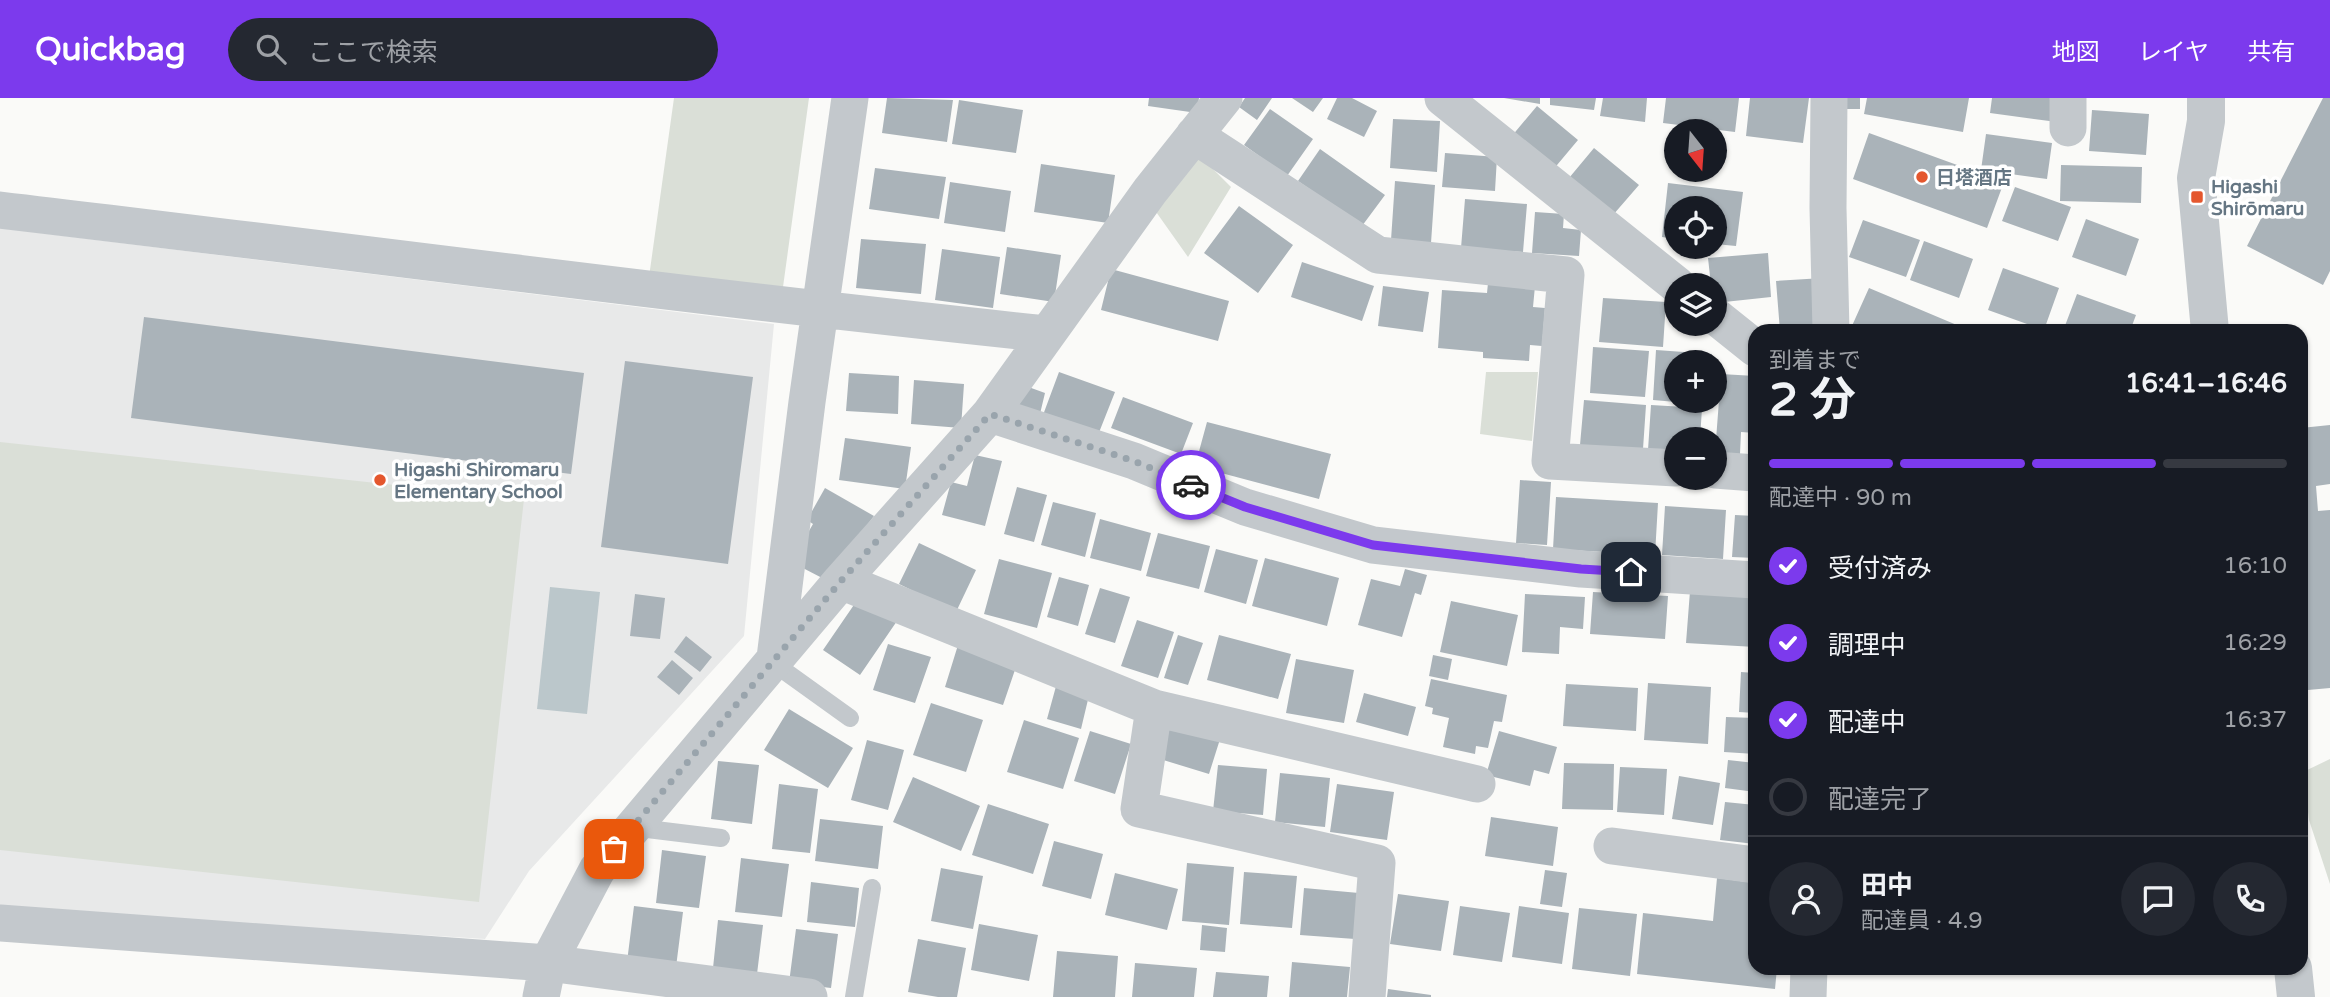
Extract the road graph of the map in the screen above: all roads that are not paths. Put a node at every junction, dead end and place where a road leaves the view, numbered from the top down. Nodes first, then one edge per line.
1 (850, 98) edge
2 (1224, 98) edge
3 (1443, 98) edge
4 (1829, 98) edge
5 (2206, 98) edge
6 (1194, 135) junction
7 (0, 214) edge
8 (1664, 275) edge
9 (820, 311) junction
10 (1831, 324) edge
11 (2209, 324) edge
12 (1727, 326) edge
13 (1047, 334) junction
14 (1748, 342) edge
15 (990, 414) junction
16 (1664, 467) edge
17 (1727, 471) edge
18 (1748, 472) edge
19 (1748, 580) edge
20 (841, 581) junction
21 (773, 660) junction
22 (1154, 708) junction
23 (850, 718) dead end
24 (1477, 784) dead end
25 (631, 827) junction
26 (721, 838) dead end
27 (1612, 846) dead end
28 (1748, 864) edge
29 (872, 888) dead end
30 (0, 922) edge
31 (1809, 975) edge
32 (2293, 975) edge
33 (545, 980) edge
34 (714, 991) edge
35 (809, 997) edge
36 (854, 997) edge
37 (1367, 997) edge
38 (1808, 997) edge
39 (2296, 997) edge

1 - 9 street
2 - 6 street
3 - 8 street
4 - 10 street
5 - 11 street
6 - 13 street
6 - 16 street
7 - 9 street
9 - 13 street
9 - 21 street
12 - 14 street
13 - 15 street
15 - 19 street
15 - 20 street
17 - 18 street
20 - 21 street
20 - 22 street
21 - 23 lane
21 - 25 street
22 - 24 street
22 - 37 street
25 - 26 lane
25 - 33 street
27 - 28 street
29 - 36 lane
30 - 33 street
31 - 38 street
32 - 39 street
33 - 34 street
34 - 35 street

